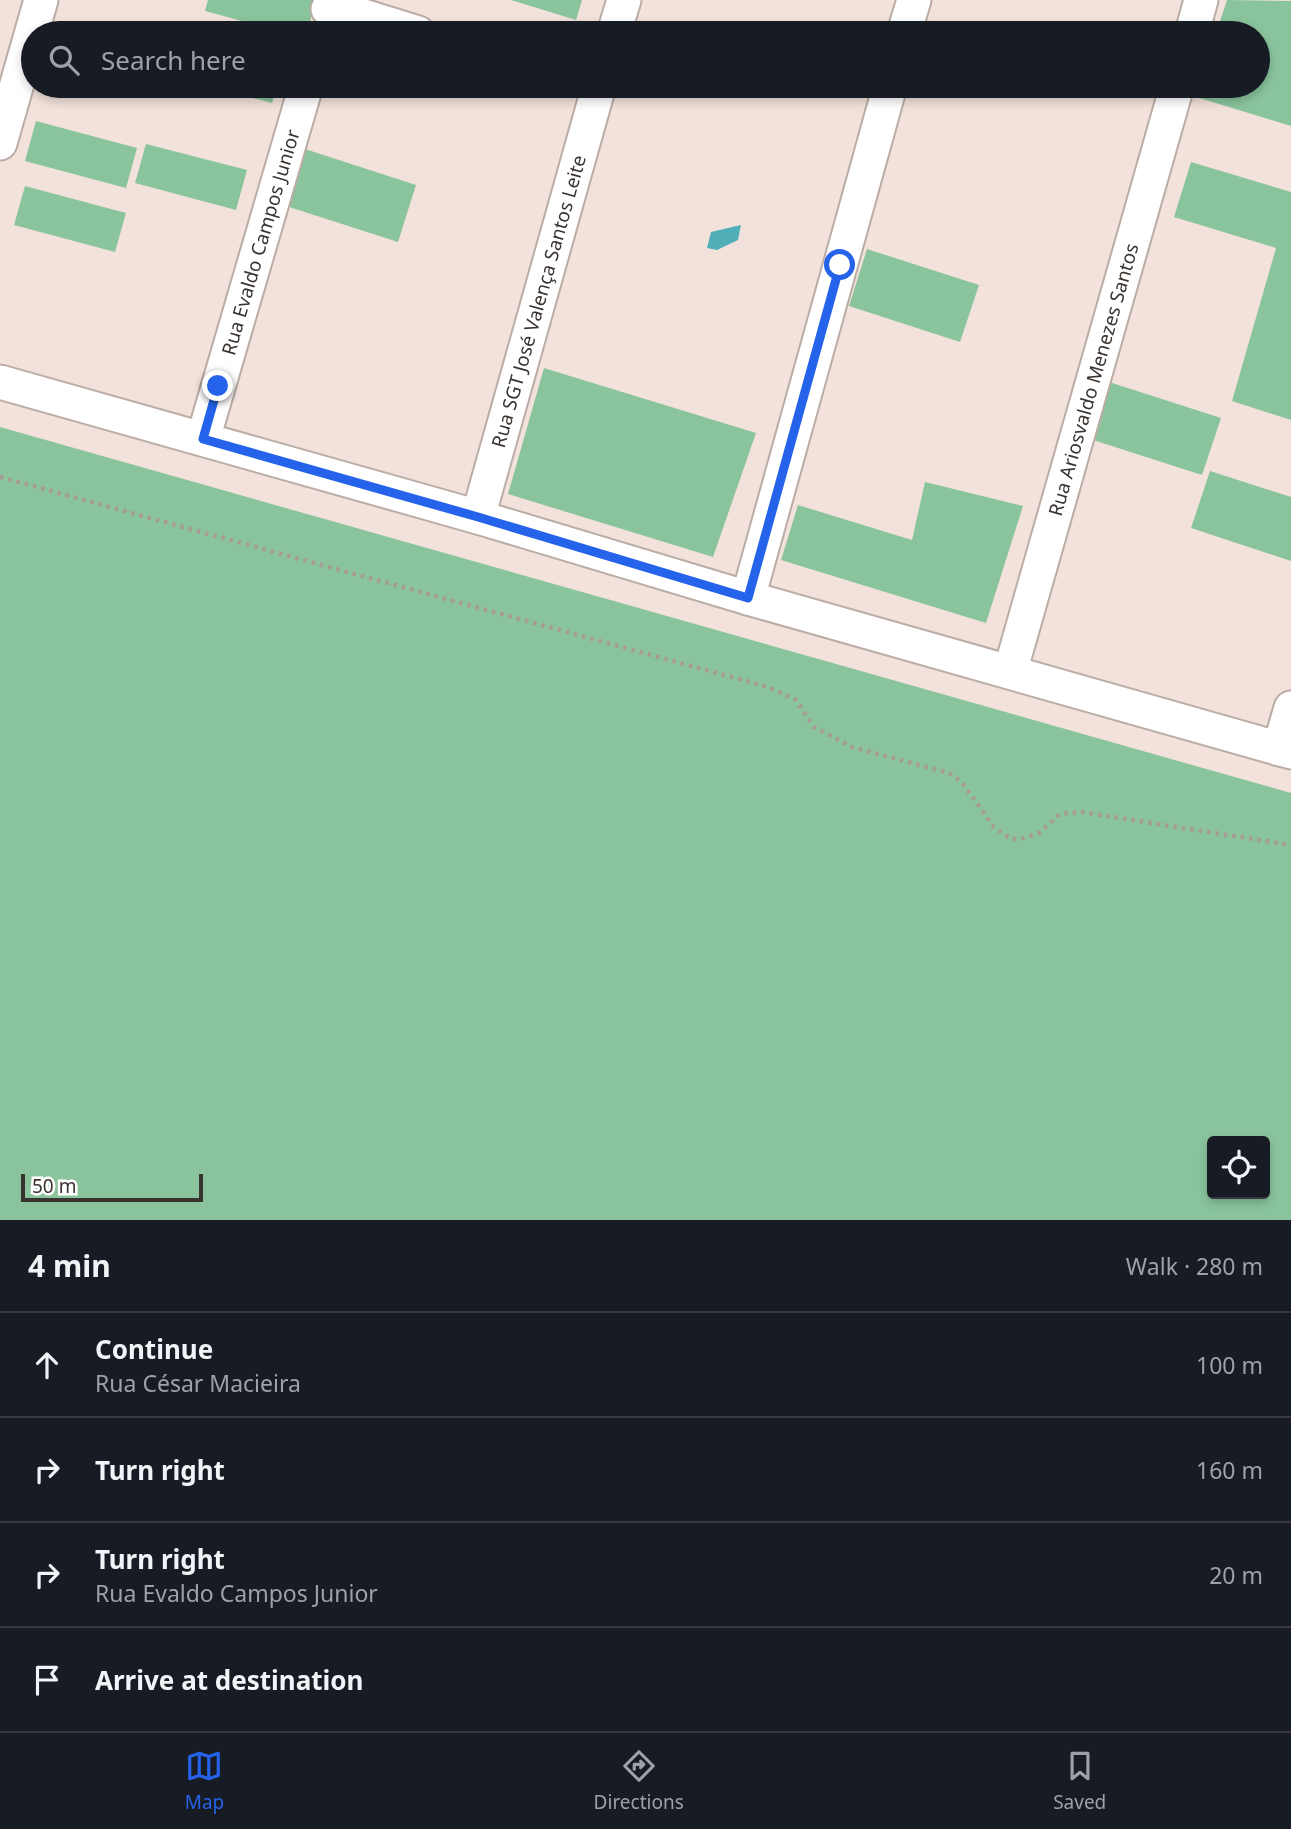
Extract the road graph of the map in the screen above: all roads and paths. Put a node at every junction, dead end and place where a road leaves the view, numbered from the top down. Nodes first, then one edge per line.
1 (41, 0) edge
2 (624, 0) edge
3 (914, 0) edge
4 (1201, 0) edge
5 (327, 14) edge
6 (35, 21) edge
7 (379, 21) edge
8 (618, 21) edge
9 (908, 21) edge
10 (1195, 21) edge
11 (21, 70) edge
12 (302, 98) edge
13 (597, 98) edge
14 (887, 98) edge
15 (1174, 98) edge
16 (0, 143) edge
17 (0, 382) edge
18 (203, 439) junction
19 (0, 477) edge
20 (478, 517) junction
21 (748, 598) junction
22 (1010, 672) junction
23 (1291, 709) edge
24 (1285, 751) edge
25 (1291, 845) edge

1 - 6 street
2 - 8 street
3 - 9 street
4 - 10 street
5 - 7 street
11 - 16 street
12 - 18 street, Rua Evaldo Campos Junior
13 - 20 street, Rua SGT José Valença Santos Leite
14 - 21 street
15 - 22 street, Rua Ariosvaldo Menezes Santos
17 - 18 street
18 - 20 street
19 - 25 path
20 - 21 street
21 - 22 street
22 - 24 street
23 - 24 street

